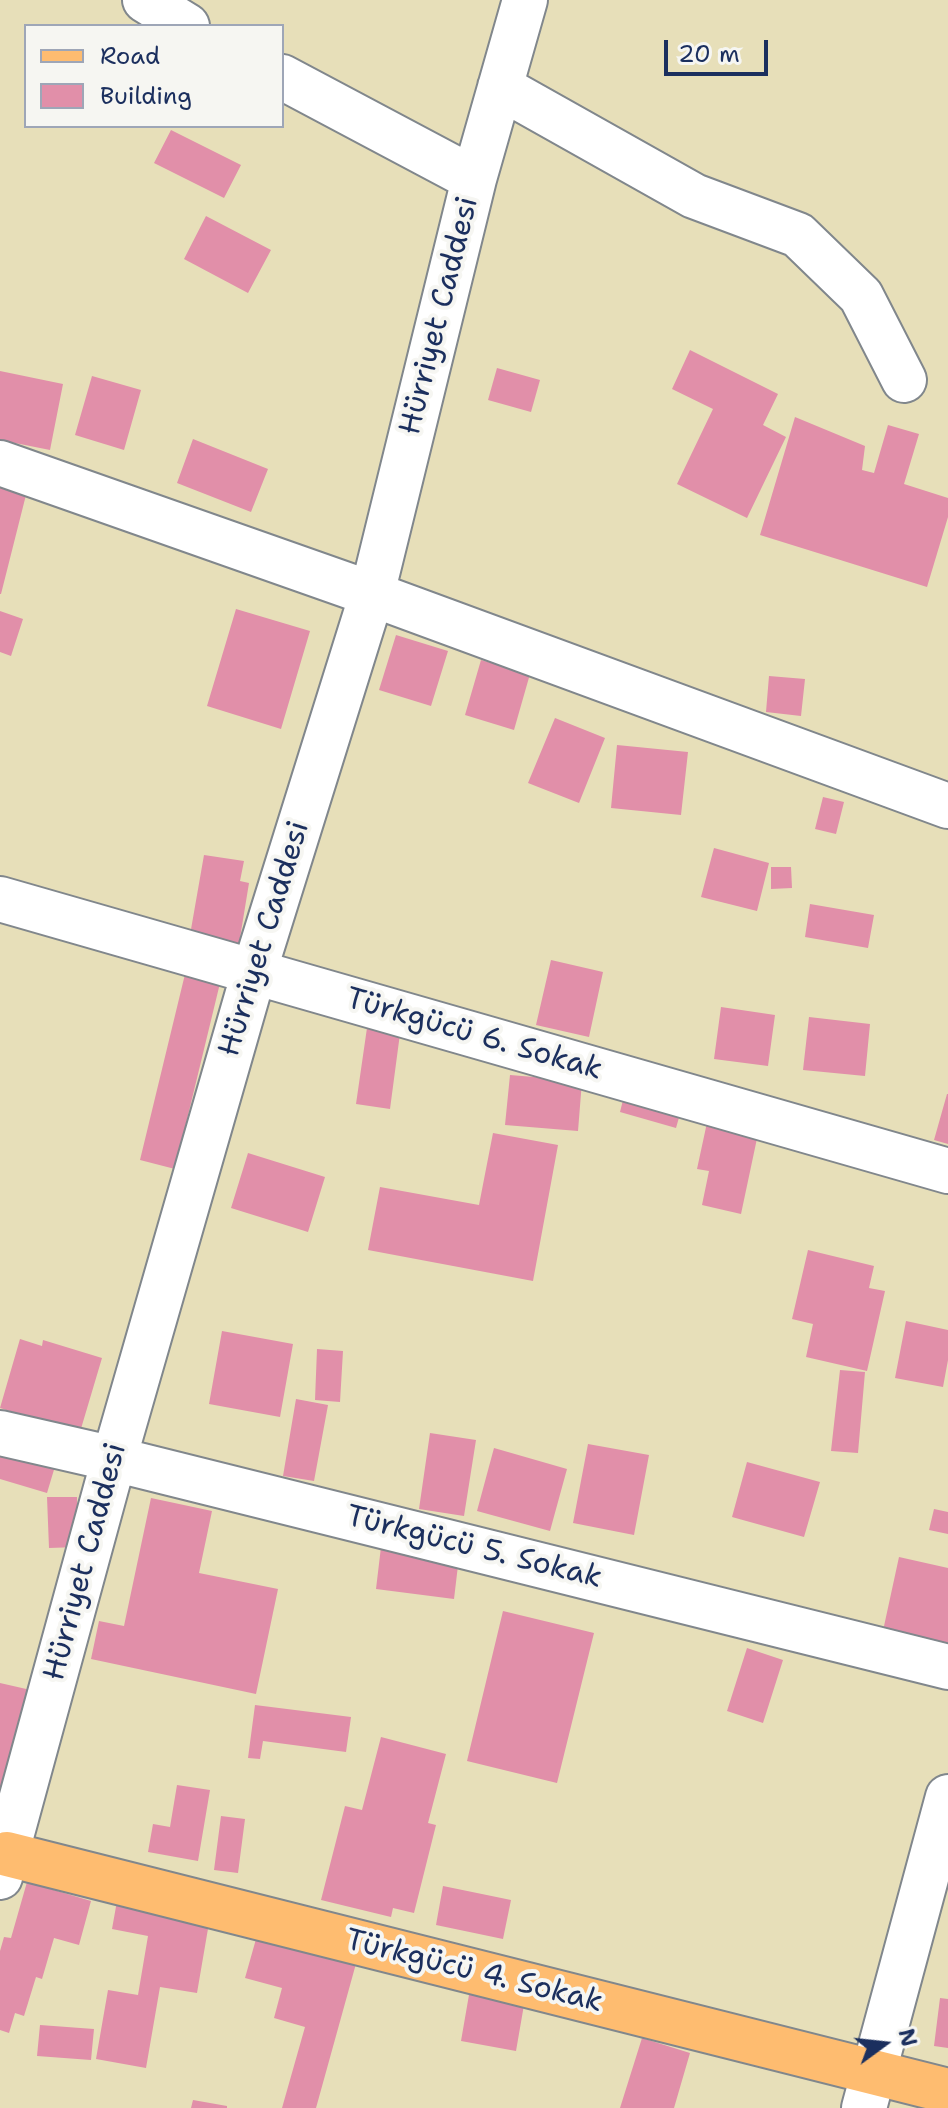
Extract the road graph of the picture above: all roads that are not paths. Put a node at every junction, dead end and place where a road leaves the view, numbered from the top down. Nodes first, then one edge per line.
1 (145, 0) edge
2 (525, 0) edge
3 (184, 24) edge
4 (284, 78) edge
5 (500, 87) junction
6 (474, 179) junction
7 (904, 380) dead end
8 (0, 463) edge
9 (372, 594) junction
10 (948, 806) edge
11 (0, 899) edge
12 (254, 972) junction
13 (948, 1171) edge
14 (0, 1433) edge
15 (114, 1459) junction
16 (948, 1667) edge
17 (948, 1797) edge
18 (2, 1861) edge
19 (869, 2090) edge
20 (948, 2091) edge

1 - 3 street
2 - 5 street, Hürriyet Caddesi
4 - 6 street
5 - 6 street, Hürriyet Caddesi
5 - 7 street
6 - 9 street, Hürriyet Caddesi
8 - 9 street
9 - 10 street
9 - 12 street, Hürriyet Caddesi
11 - 12 street, Türkgücü 6. Sokak
12 - 13 street, Türkgücü 6. Sokak
12 - 15 street, Hürriyet Caddesi
14 - 15 street, Türkgücü 5. Sokak
15 - 16 street, Türkgücü 5. Sokak
15 - 18 street, Hürriyet Caddesi
17 - 19 street
18 - 19 main road, Türkgücü 4. Sokak
19 - 20 main road, Türkgücü 4. Sokak

